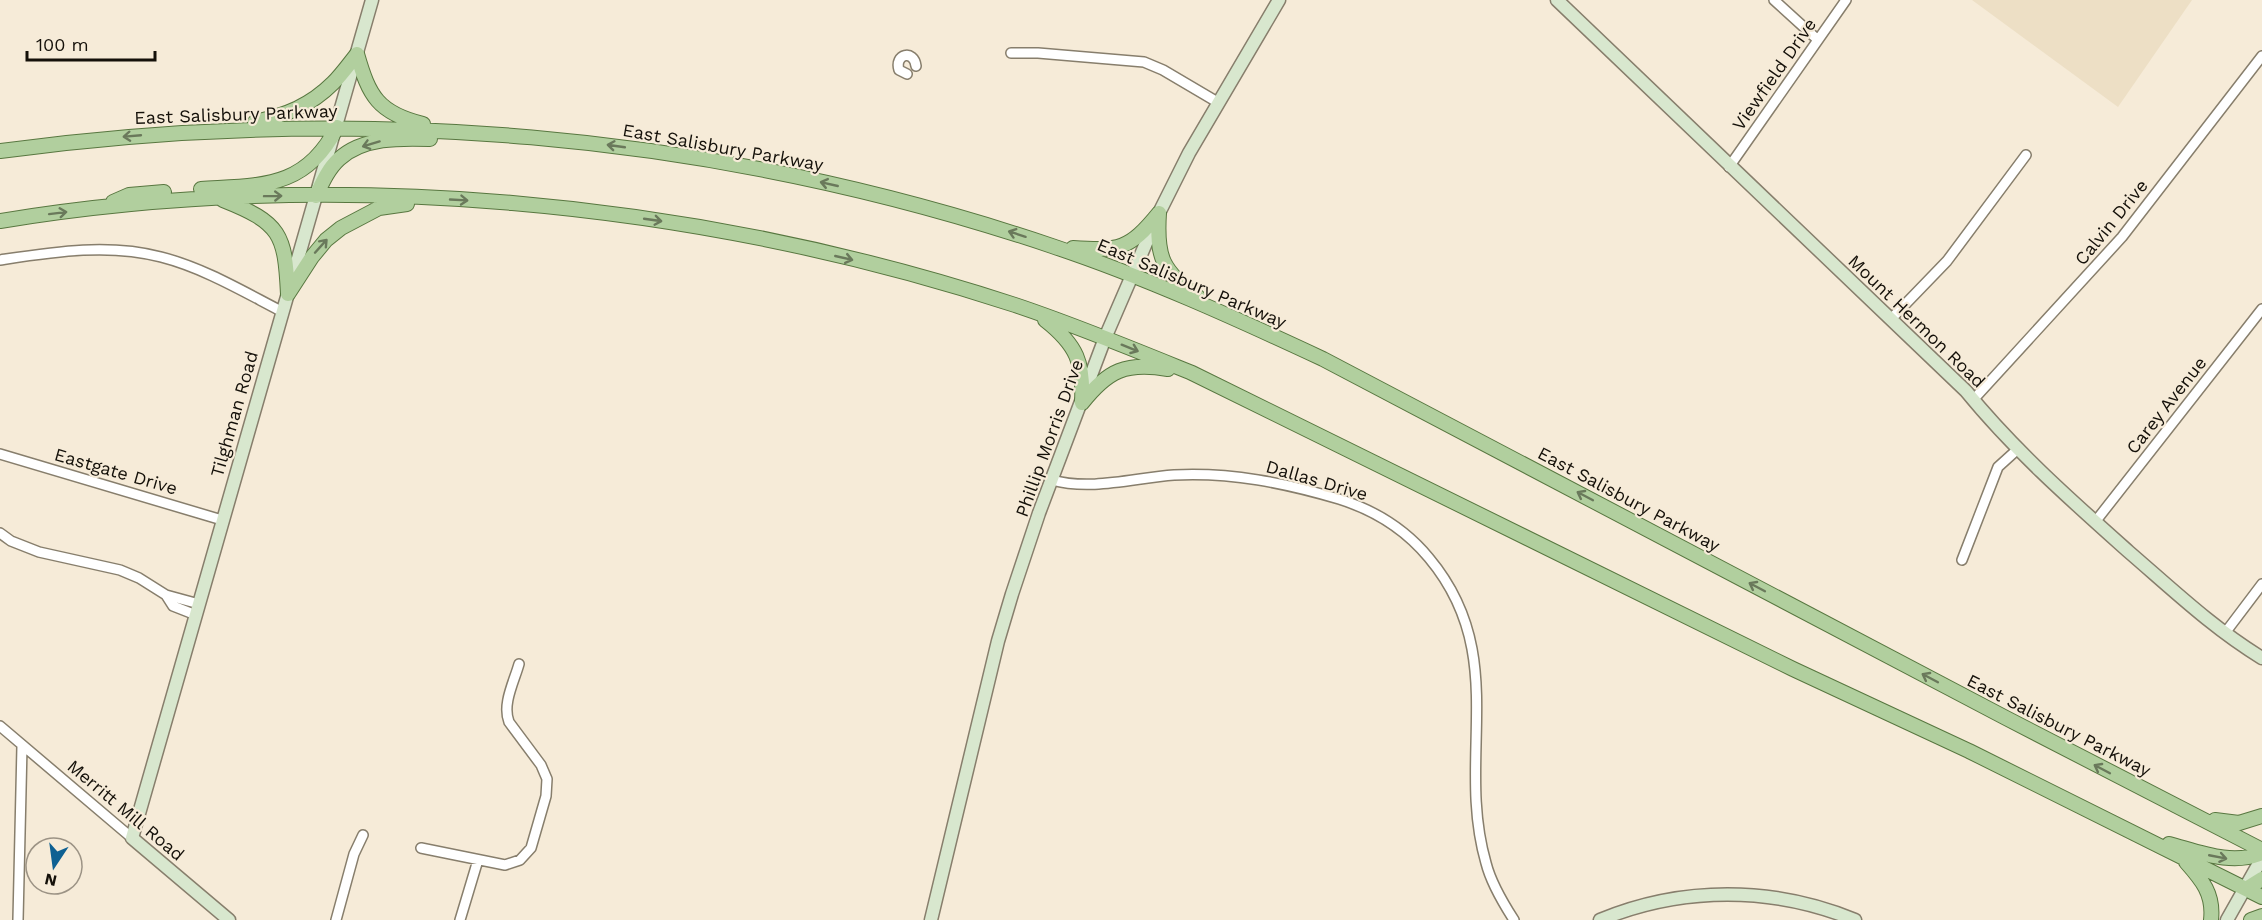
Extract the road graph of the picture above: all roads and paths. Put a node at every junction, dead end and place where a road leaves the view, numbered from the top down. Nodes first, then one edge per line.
1 (372, 0) edge
2 (1279, 0) edge
3 (1557, 0) edge
4 (1774, 0) edge
5 (1846, 0) edge
6 (1818, 40) junction
7 (1011, 53) dead end
8 (357, 54) junction
9 (2262, 56) edge
10 (916, 66) dead end
11 (907, 74) dead end
12 (1219, 103) junction
13 (337, 128) junction
14 (224, 130) junction
15 (451, 131) junction
16 (532, 137) junction
17 (0, 151) edge
18 (2026, 155) dead end
19 (1729, 167) junction
20 (316, 196) junction
21 (218, 198) junction
22 (436, 199) junction
23 (103, 207) junction
24 (1159, 213) junction
25 (0, 221) edge
26 (1055, 247) junction
27 (0, 260) edge
28 (1131, 275) junction
29 (288, 294) junction
30 (1214, 308) junction
31 (2262, 309) edge
32 (283, 312) junction
33 (1036, 313) junction
34 (1891, 319) junction
35 (1105, 338) junction
36 (1192, 373) junction
37 (1973, 400) junction
38 (1082, 403) junction
39 (2019, 448) junction
40 (0, 454) edge
41 (1052, 480) junction
42 (222, 520) junction
43 (2095, 522) junction
44 (0, 533) edge
45 (1962, 560) dead end
46 (2262, 584) edge
47 (198, 610) junction
48 (2225, 633) junction
49 (2262, 658) edge
50 (519, 664) dead end
51 (0, 726) edge
52 (22, 746) junction
53 (2155, 794) junction
54 (2262, 816) edge
55 (363, 836) dead end
56 (2141, 837) junction
57 (132, 838) junction
58 (421, 848) dead end
59 (2262, 852) edge
60 (2180, 856) junction
61 (2262, 858) edge
62 (478, 860) junction
63 (2262, 879) edge
64 (2246, 889) junction
65 (2262, 897) edge
66 (2262, 916) edge
67 (18, 920) edge
68 (229, 920) edge
69 (336, 920) edge
70 (460, 920) edge
71 (931, 920) edge
72 (1514, 920) edge
73 (1600, 920) edge
74 (1856, 920) edge
75 (2211, 920) edge
76 (2227, 920) edge
77 (2251, 920) edge

1 - 8 street, Tilghman Road
2 - 12 street, Phillip Morris Drive
3 - 19 street, Mount Hermon Road
4 - 6 street
5 - 6 street, Viewfield Drive
6 - 19 street, Viewfield Drive
7 - 12 street
8 - 13 street, Tilghman Road
8 - 14 main road
8 - 15 main road
9 - 37 street, Calvin Drive
10 - 11 street
12 - 24 street, Phillip Morris Drive
13 - 14 main road, East Salisbury Parkway
13 - 15 main road, East Salisbury Parkway
13 - 20 street, Tilghman Road
13 - 23 main road
14 -> 17 main road, East Salisbury Parkway
15 - 16 main road, East Salisbury Parkway
16 -> 20 main road
26 -> 16 main road, East Salisbury Parkway
18 - 34 street
19 - 34 street, Mount Hermon Road
21 -> 20 main road
20 - 22 main road
20 - 29 street, Tilghman Road
21 - 23 main road
21 - 29 main road
29 -> 22 main road
22 -> 33 main road
25 -> 23 main road
24 - 26 main road
24 - 28 street, Phillip Morris Drive
24 - 30 main road
26 - 28 main road, East Salisbury Parkway
27 - 32 street
28 - 30 main road, East Salisbury Parkway
28 - 35 street, Phillip Morris Drive
29 - 32 street, Tilghman Road
53 -> 30 main road, East Salisbury Parkway
31 - 43 street, Carey Avenue
32 - 42 street, Tilghman Road
33 - 35 main road
33 - 38 main road
34 - 37 street, Mount Hermon Road
35 -> 36 main road
35 - 38 street, Phillip Morris Drive
36 - 38 main road
36 - 56 main road
37 - 39 street, Mount Hermon Road
38 - 41 street, Phillip Morris Drive
39 - 43 street, Mount Hermon Road
39 - 45 street
40 - 42 street, Eastgate Drive
41 - 71 street, Phillip Morris Drive
41 - 72 street, Dallas Drive
42 - 47 street, Tilghman Road
43 - 48 street, Mount Hermon Road
44 - 47 street
46 - 48 street
47 - 57 street, Tilghman Road
48 - 49 street, Mount Hermon Road
50 - 62 street
51 - 52 street, Merritt Mill Road
52 - 57 street, Merritt Mill Road
52 - 67 street
53 - 54 main road
53 - 59 main road, East Salisbury Parkway
55 - 69 street
56 -> 59 main road
56 - 60 main road
57 - 68 street, Merritt Mill Road
58 - 62 street
60 - 64 main road
60 - 75 main road
61 - 64 street
62 - 70 street
63 - 64 main road
64 - 65 main road
64 - 76 street
66 - 77 main road
73 - 74 street

